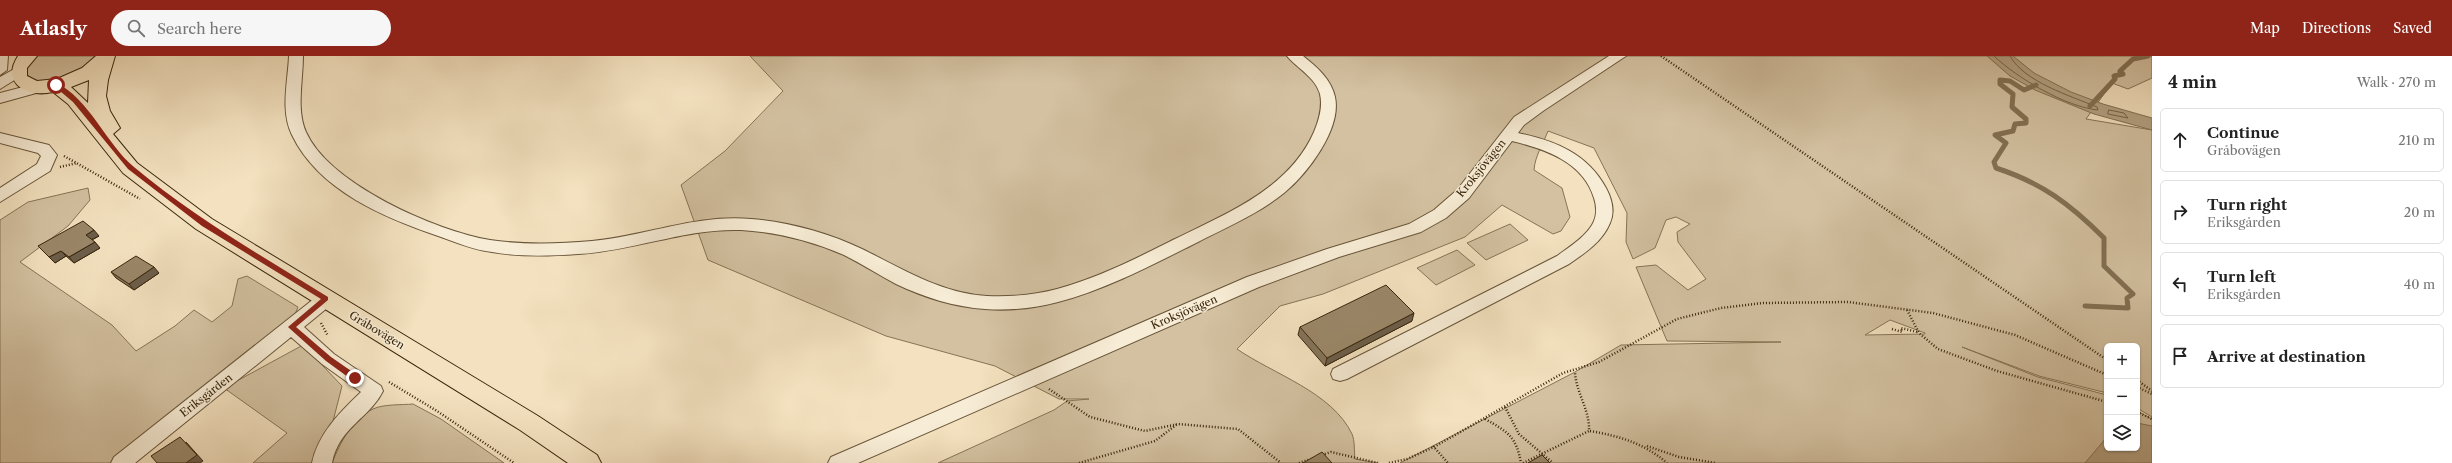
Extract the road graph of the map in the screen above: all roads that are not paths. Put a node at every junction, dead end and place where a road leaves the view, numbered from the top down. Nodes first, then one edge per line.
1 (1, 56) edge
2 (296, 56) edge
3 (1294, 56) edge
4 (1619, 56) edge
5 (105, 58) edge
6 (18, 63) edge
7 (0, 84) edge
8 (49, 86) junction
9 (0, 98) edge
10 (1507, 135) junction
11 (0, 138) edge
12 (0, 196) edge
13 (168, 196) junction
14 (320, 304) junction
15 (292, 327) junction
16 (1340, 374) dead end
17 (121, 463) edge
18 (322, 463) edge
19 (588, 463) edge
20 (838, 463) edge

1 - 6 street
2 - 3 street
4 - 10 street, Kroksjövägen
5 - 8 main road
5 - 13 main road, Gråbovägen
6 - 7 street
6 - 8 main road
8 - 9 street
8 - 13 main road, Gråbovägen
10 - 16 street, Kroksjövägen
10 - 20 street, Kroksjövägen
11 - 12 street
13 - 14 main road, Gråbovägen
14 - 15 street, Eriksgården
14 - 19 main road, Gråbovägen
15 - 17 street, Eriksgården
15 - 18 street

